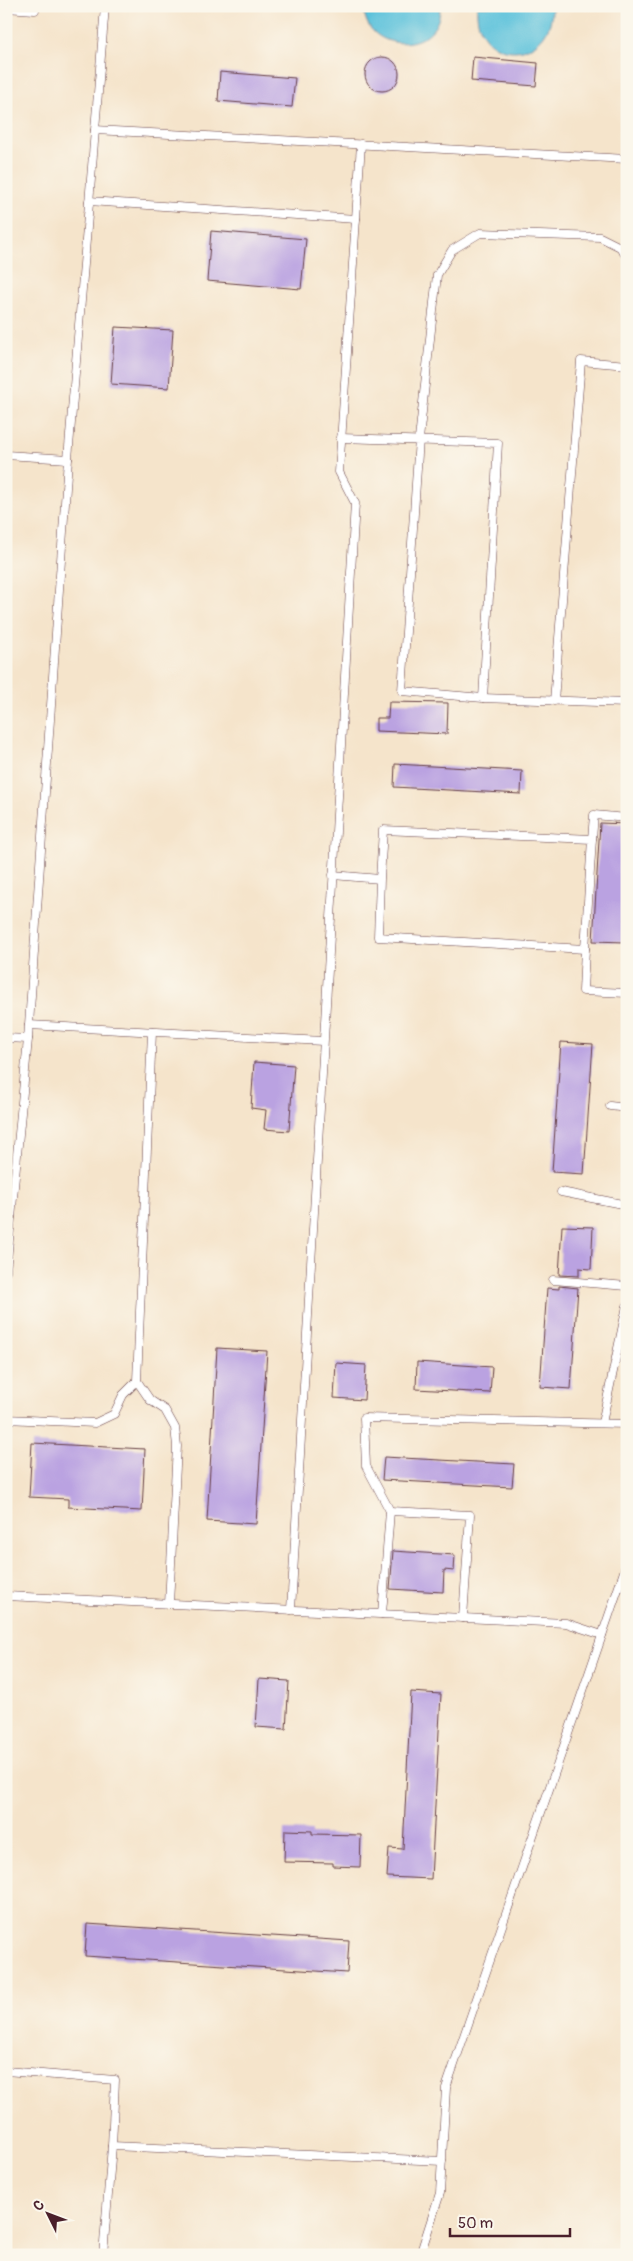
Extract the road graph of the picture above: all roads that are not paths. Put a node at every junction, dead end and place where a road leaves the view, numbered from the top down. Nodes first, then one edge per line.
1 (35, 6) edge
2 (105, 6) edge
3 (6, 8) edge
4 (95, 130) junction
5 (361, 144) junction
6 (627, 159) edge
7 (89, 201) junction
8 (356, 219) junction
9 (627, 257) edge
10 (627, 365) edge
11 (341, 438) junction
12 (419, 439) junction
13 (6, 455) edge
14 (68, 459) junction
15 (483, 698) junction
16 (554, 701) junction
17 (627, 703) edge
18 (627, 818) edge
19 (592, 839) junction
20 (333, 875) junction
21 (380, 879) junction
22 (585, 948) junction
23 (627, 993) edge
24 (29, 1025) junction
25 (152, 1032) junction
26 (6, 1038) edge
27 (28, 1039) junction
28 (324, 1041) junction
29 (610, 1106) dead end
30 (627, 1108) edge
31 (561, 1192) dead end
32 (627, 1205) edge
33 (6, 1271) edge
34 (553, 1280) dead end
35 (627, 1286) edge
36 (627, 1306) edge
37 (136, 1380) junction
38 (6, 1419) edge
39 (602, 1423) junction
40 (627, 1424) edge
41 (390, 1511) junction
42 (627, 1563) edge
43 (6, 1596) edge
44 (169, 1604) junction
45 (290, 1610) junction
46 (382, 1614) junction
47 (463, 1618) junction
48 (602, 1635) junction
49 (6, 2072) edge
50 (112, 2146) junction
51 (442, 2161) junction
52 (103, 2255) edge
53 (420, 2255) edge

1 - 3 lane
2 - 4 lane
4 - 5 lane
4 - 7 lane
5 - 6 lane
5 - 8 lane
7 - 8 lane
7 - 14 lane
8 - 11 lane
9 - 12 lane
10 - 16 lane
11 - 12 lane
11 - 20 lane
12 - 15 lane
12 - 15 lane
13 - 14 lane
14 - 24 lane
15 - 16 lane
16 - 17 lane
18 - 19 lane
19 - 21 lane
19 - 22 lane
20 - 21 lane
20 - 28 lane
21 - 22 lane
22 - 23 lane
24 - 25 lane
24 - 27 lane
25 - 28 lane
25 - 37 lane
26 - 27 lane
27 - 33 lane
28 - 45 lane
29 - 30 lane
31 - 32 lane
34 - 35 lane
36 - 39 lane
37 - 38 lane
37 - 44 lane
39 - 40 lane
39 - 41 lane
41 - 46 lane
41 - 47 lane
42 - 48 lane
43 - 44 lane
44 - 45 lane
45 - 46 lane
46 - 47 lane
47 - 48 lane
48 - 51 lane
49 - 50 lane
50 - 51 lane
50 - 52 lane
51 - 53 lane

